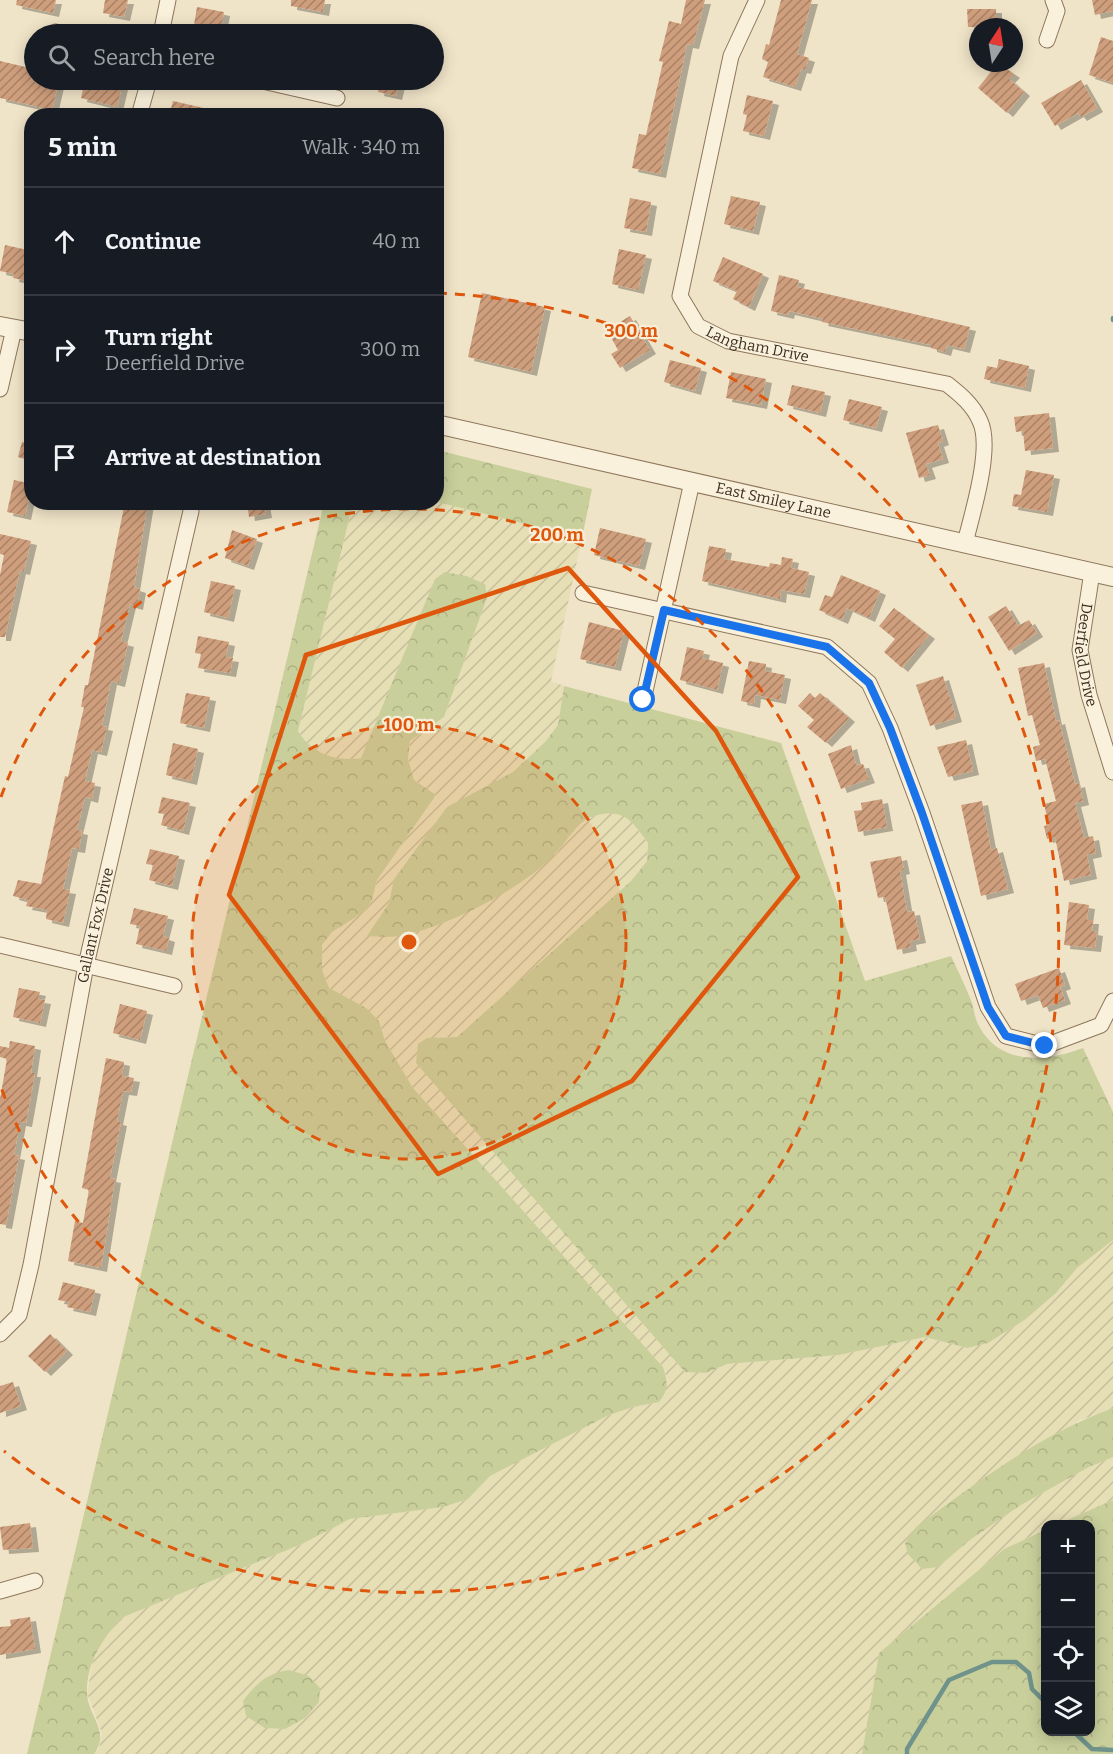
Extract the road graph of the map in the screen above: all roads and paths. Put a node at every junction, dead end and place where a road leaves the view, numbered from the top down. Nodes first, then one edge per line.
1 (168, 0) edge
2 (757, 0) edge
3 (1053, 0) edge
4 (162, 24) edge
5 (1047, 40) dead end
6 (146, 90) edge
7 (302, 90) edge
8 (337, 98) dead end
9 (141, 108) edge
10 (15, 329) edge
11 (0, 389) edge
12 (444, 426) edge
13 (692, 482) junction
14 (191, 511) dead end
15 (965, 543) junction
16 (1092, 572) junction
17 (1113, 577) edge
18 (583, 593) dead end
19 (664, 610) junction
20 (643, 700) dead end
21 (1113, 771) edge
22 (0, 945) edge
23 (86, 965) junction
24 (174, 986) dead end
25 (1113, 1001) edge
26 (0, 1334) edge
27 (35, 1581) dead end
28 (0, 1591) edge

1 - 4 street
2 - 15 street, Langham Drive
3 - 5 street
6 - 9 street
7 - 8 street
10 - 11 street
12 - 13 street, East Smiley Lane
13 - 15 street, East Smiley Lane
13 - 19 street
14 - 23 street, Gallant Fox Drive
15 - 16 street, East Smiley Lane
16 - 17 street, East Smiley Lane
16 - 21 street, Deerfield Drive
18 - 19 street
19 - 20 street
19 - 25 street
22 - 23 street
23 - 24 street
23 - 26 street, Gallant Fox Drive
27 - 28 street

